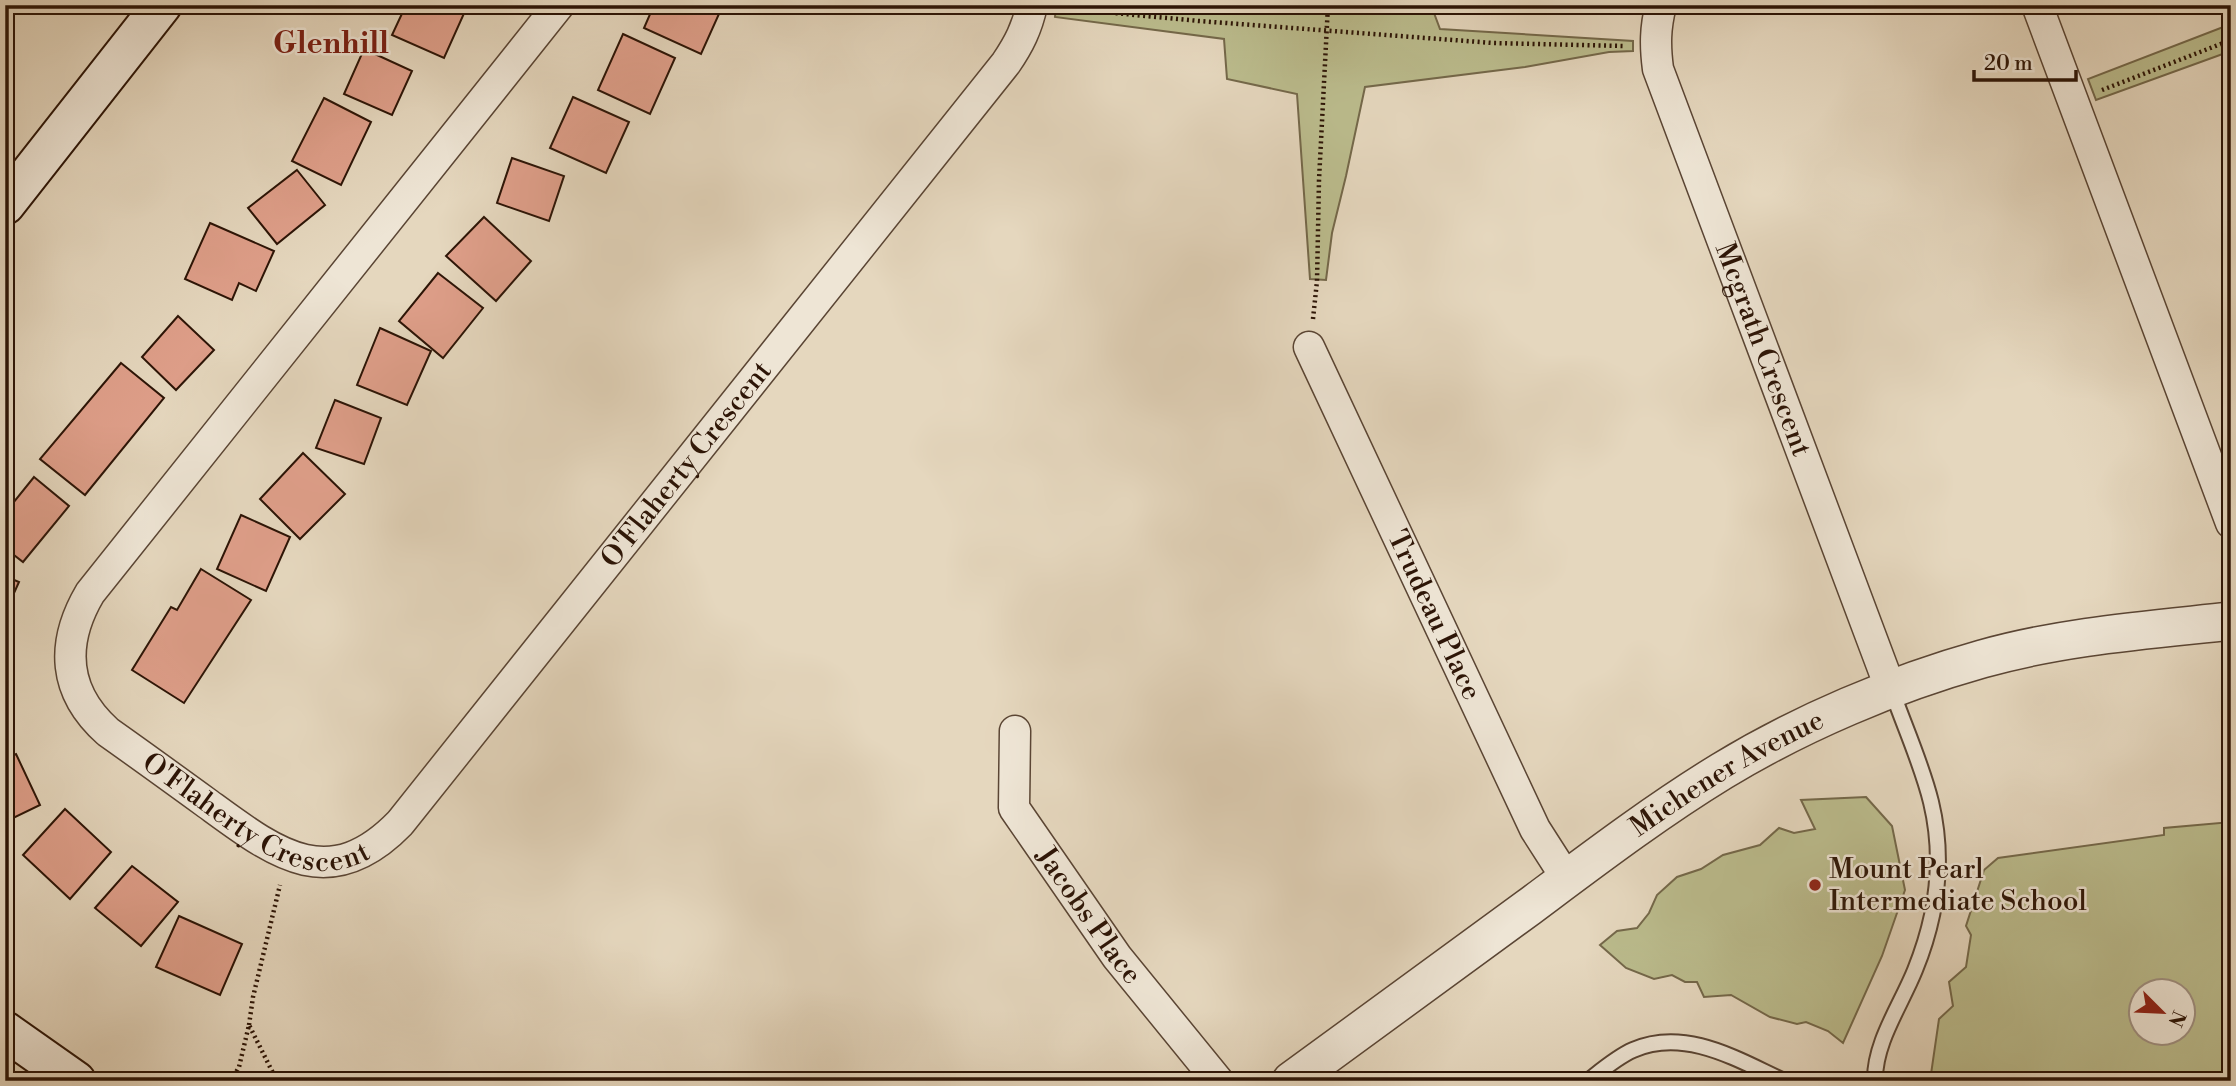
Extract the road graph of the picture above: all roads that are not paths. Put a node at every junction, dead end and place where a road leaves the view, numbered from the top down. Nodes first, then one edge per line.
1 (559, 5) edge
2 (1661, 5) edge
3 (2037, 5) edge
4 (1041, 6) edge
5 (147, 15) edge
6 (5, 205) edge
7 (1309, 348) road end
8 (2231, 523) edge
9 (2231, 621) edge
10 (1891, 690) junction
11 (1014, 731) dead end
12 (1567, 878) junction
13 (5, 1031) edge
14 (76, 1081) edge
15 (1218, 1081) edge
16 (1291, 1081) edge
17 (1587, 1081) edge
18 (1784, 1081) edge
19 (1875, 1081) edge

1 - 4 street, O'Flaherty Crescent
2 - 10 street, Mcgrath Crescent
3 - 8 street
5 - 6 main road
7 - 12 street, Trudeau Place
9 - 10 street, Michener Avenue
10 - 12 street, Michener Avenue
10 - 19 lane
11 - 15 street, Jacobs Place
12 - 16 street, Michener Avenue
13 - 14 main road
17 - 18 lane

